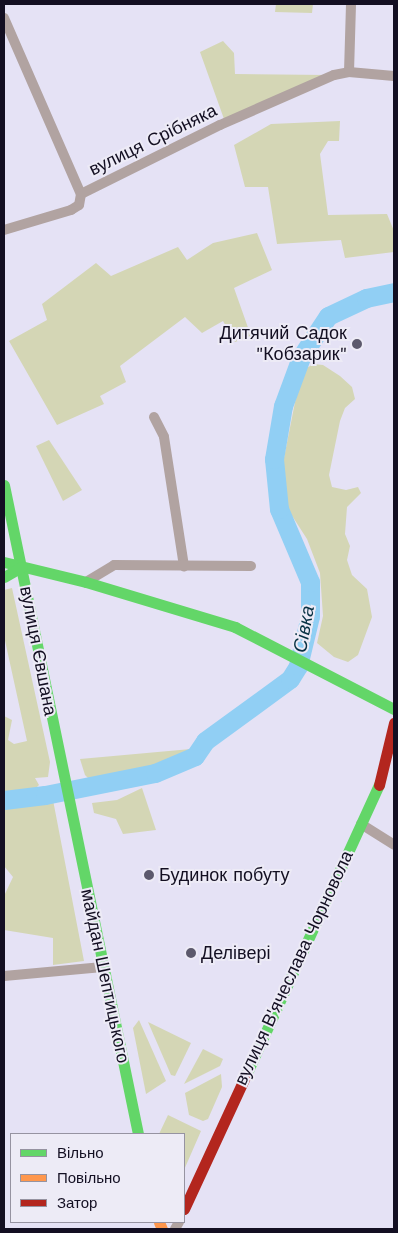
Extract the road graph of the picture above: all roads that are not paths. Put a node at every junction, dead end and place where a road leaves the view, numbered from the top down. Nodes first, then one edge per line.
1 (351, 4) edge
2 (4, 18) edge
3 (349, 72) junction
4 (394, 76) edge
5 (81, 194) junction
6 (4, 230) edge
7 (154, 417) dead end
8 (4, 484) edge
9 (4, 562) edge
10 (184, 566) junction
11 (251, 566) dead end
12 (21, 567) junction
13 (4, 577) edge
14 (86, 582) junction
15 (394, 709) edge
16 (394, 723) edge
17 (71, 817) joint
18 (361, 824) junction
19 (394, 845) edge
20 (103, 967) junction
21 (4, 976) edge
22 (138, 1133) edge
23 (185, 1207) edge

1 - 3 street
2 - 5 street, вулиця Срібняка
3 - 4 street, вулиця Срібняка
3 - 5 street, вулиця Срібняка
5 - 6 street
7 - 10 street
8 - 12 street, вулиця Євшана
9 - 12 street
10 - 11 street
10 - 14 street
12 - 13 street
12 - 14 street
12 - 17 street, вулиця Євшана
14 - 15 street
16 - 18 street, вулиця В'ячеслава Чорновола
17 - 20 street, майдан Шептицького
18 - 19 street
18 - 23 street, вулиця В'ячеслава Чорновола
20 - 21 street
20 - 22 street, майдан Шептицького

